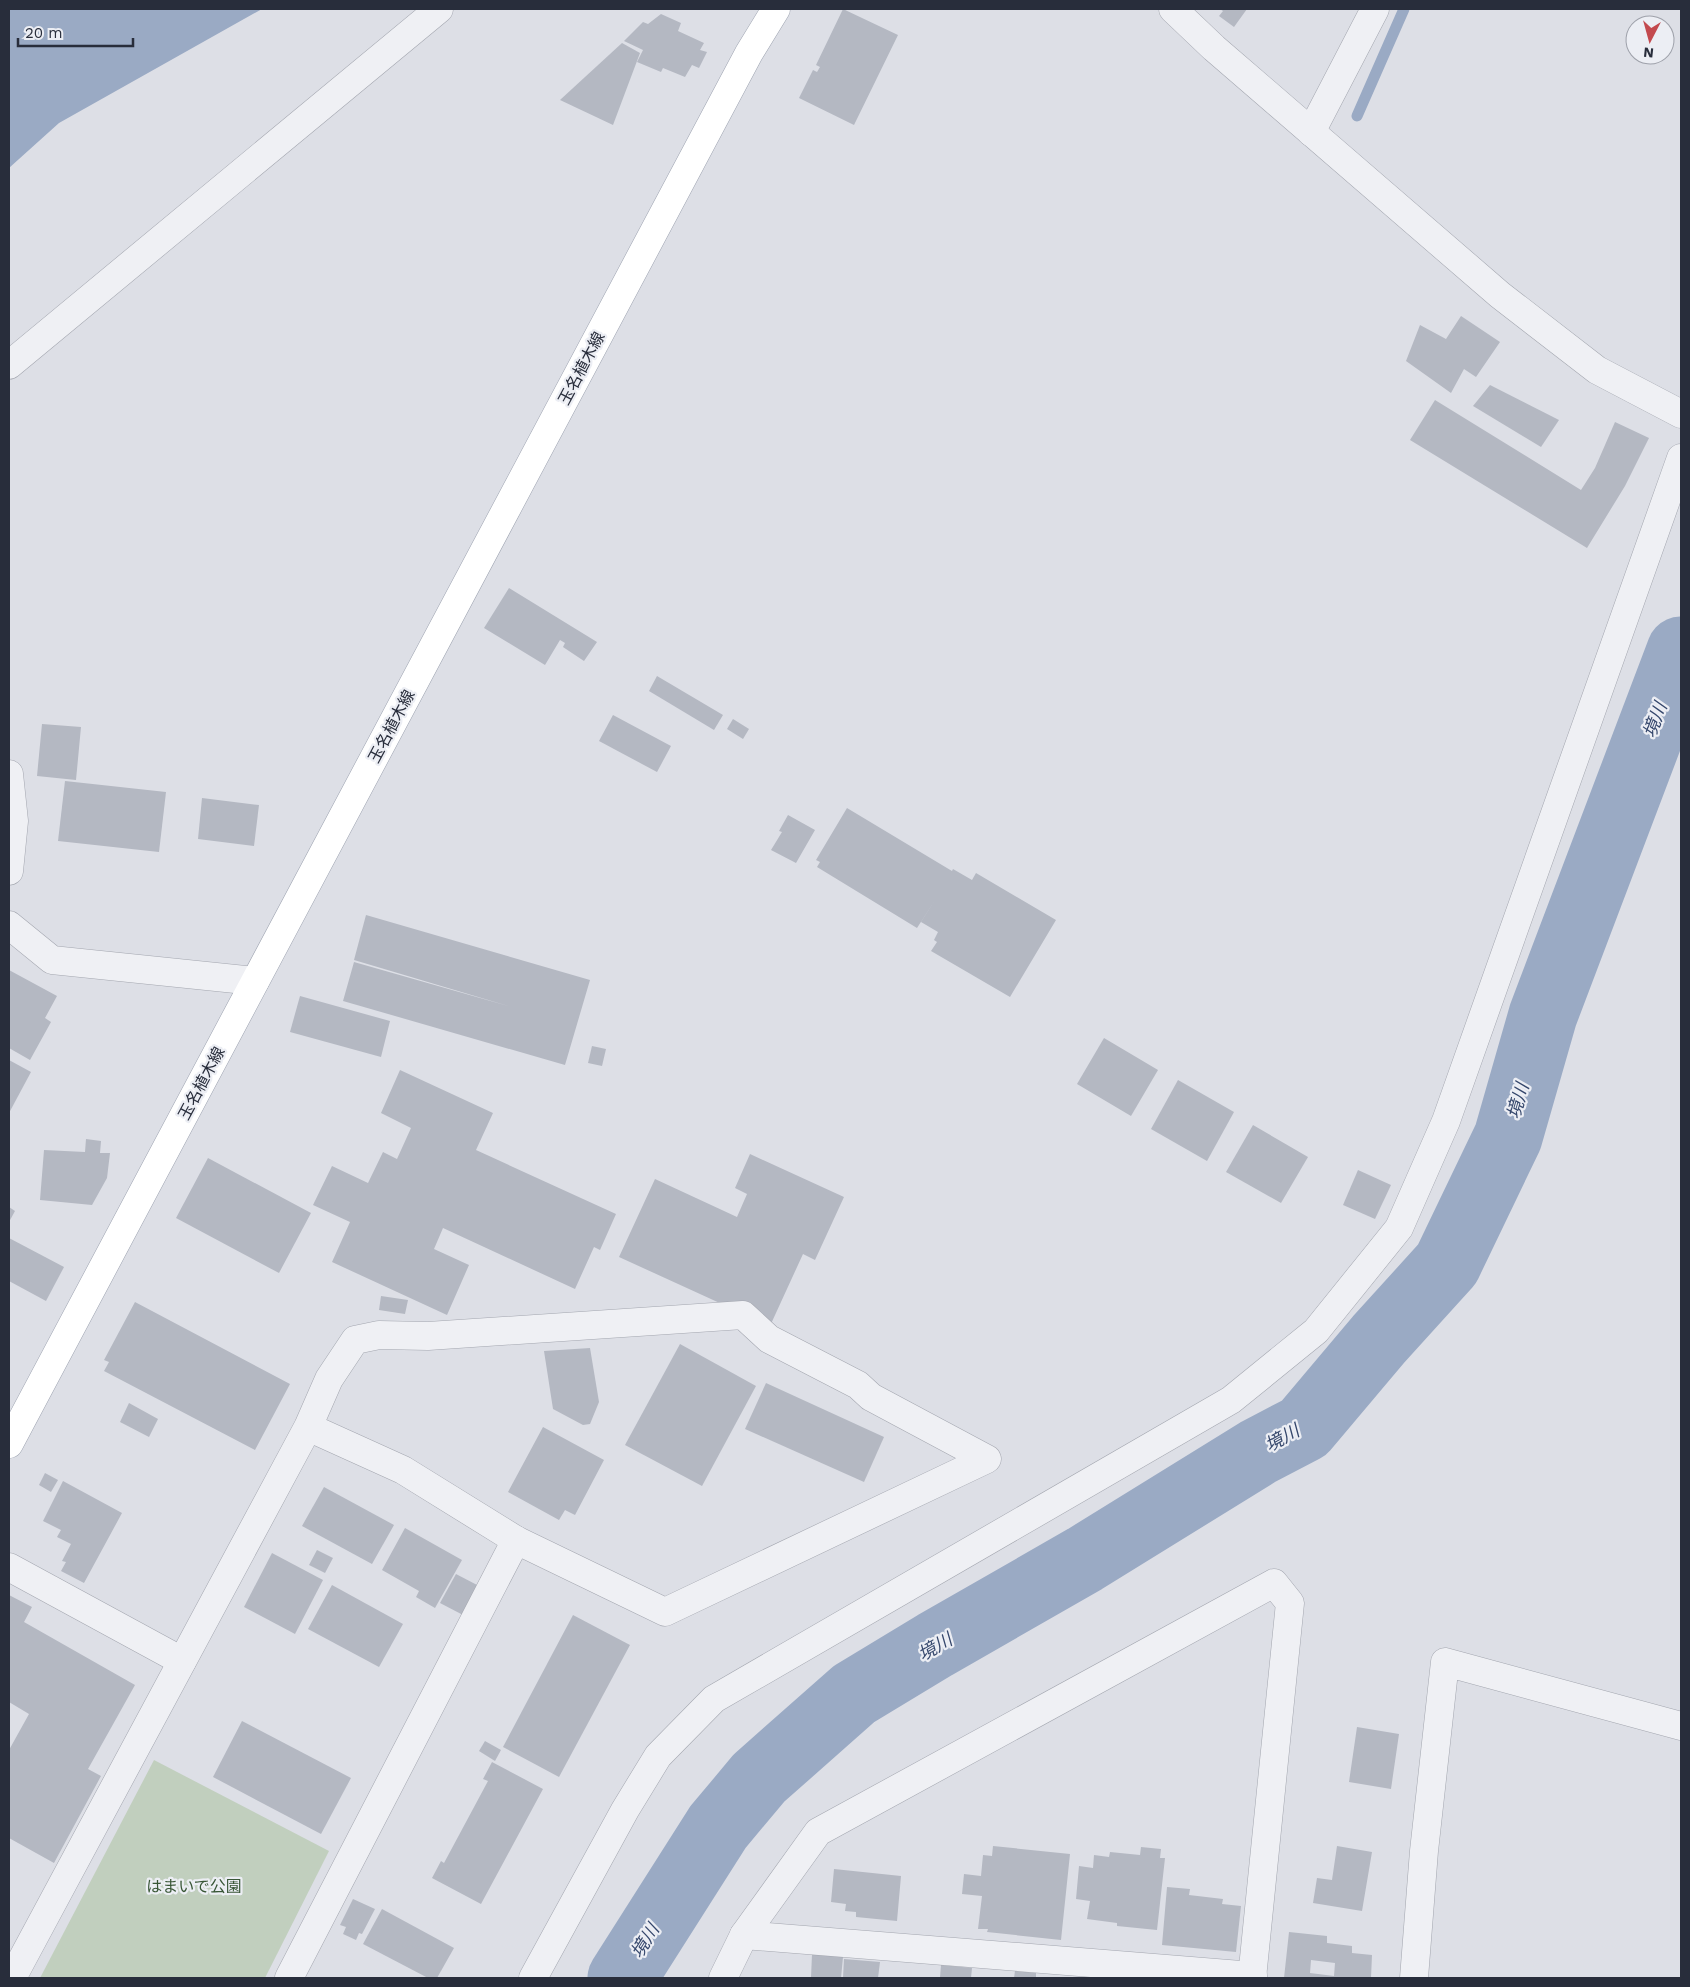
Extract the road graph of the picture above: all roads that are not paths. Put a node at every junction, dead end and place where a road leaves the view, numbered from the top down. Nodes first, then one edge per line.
1 (439, 9) edge
2 (776, 9) edge
3 (1173, 9) edge
4 (1375, 9) edge
5 (1311, 132) junction
6 (9, 365) edge
7 (1681, 414) edge
8 (1681, 458) edge
9 (9, 774) edge
10 (9, 871) edge
11 (9, 925) edge
12 (256, 981) junction
13 (308, 1427) junction
14 (9, 1444) edge
15 (516, 1540) junction
16 (9, 1567) edge
17 (182, 1661) junction
18 (1681, 1726) edge
19 (744, 1935) junction
20 (1253, 1977) edge
21 (12, 1978) edge
22 (289, 1978) edge
23 (533, 1978) edge
24 (723, 1978) edge
25 (1414, 1978) edge

1 - 6 street
2 - 12 main road, 玉名植木線
3 - 5 street
4 - 5 street
5 - 7 street
8 - 23 street
9 - 10 street
11 - 12 street
12 - 14 main road, 玉名植木線
13 - 15 street
13 - 15 street
13 - 17 street
15 - 22 street
16 - 17 street
17 - 21 street
18 - 25 street
19 - 20 street
19 - 20 street
19 - 24 street

